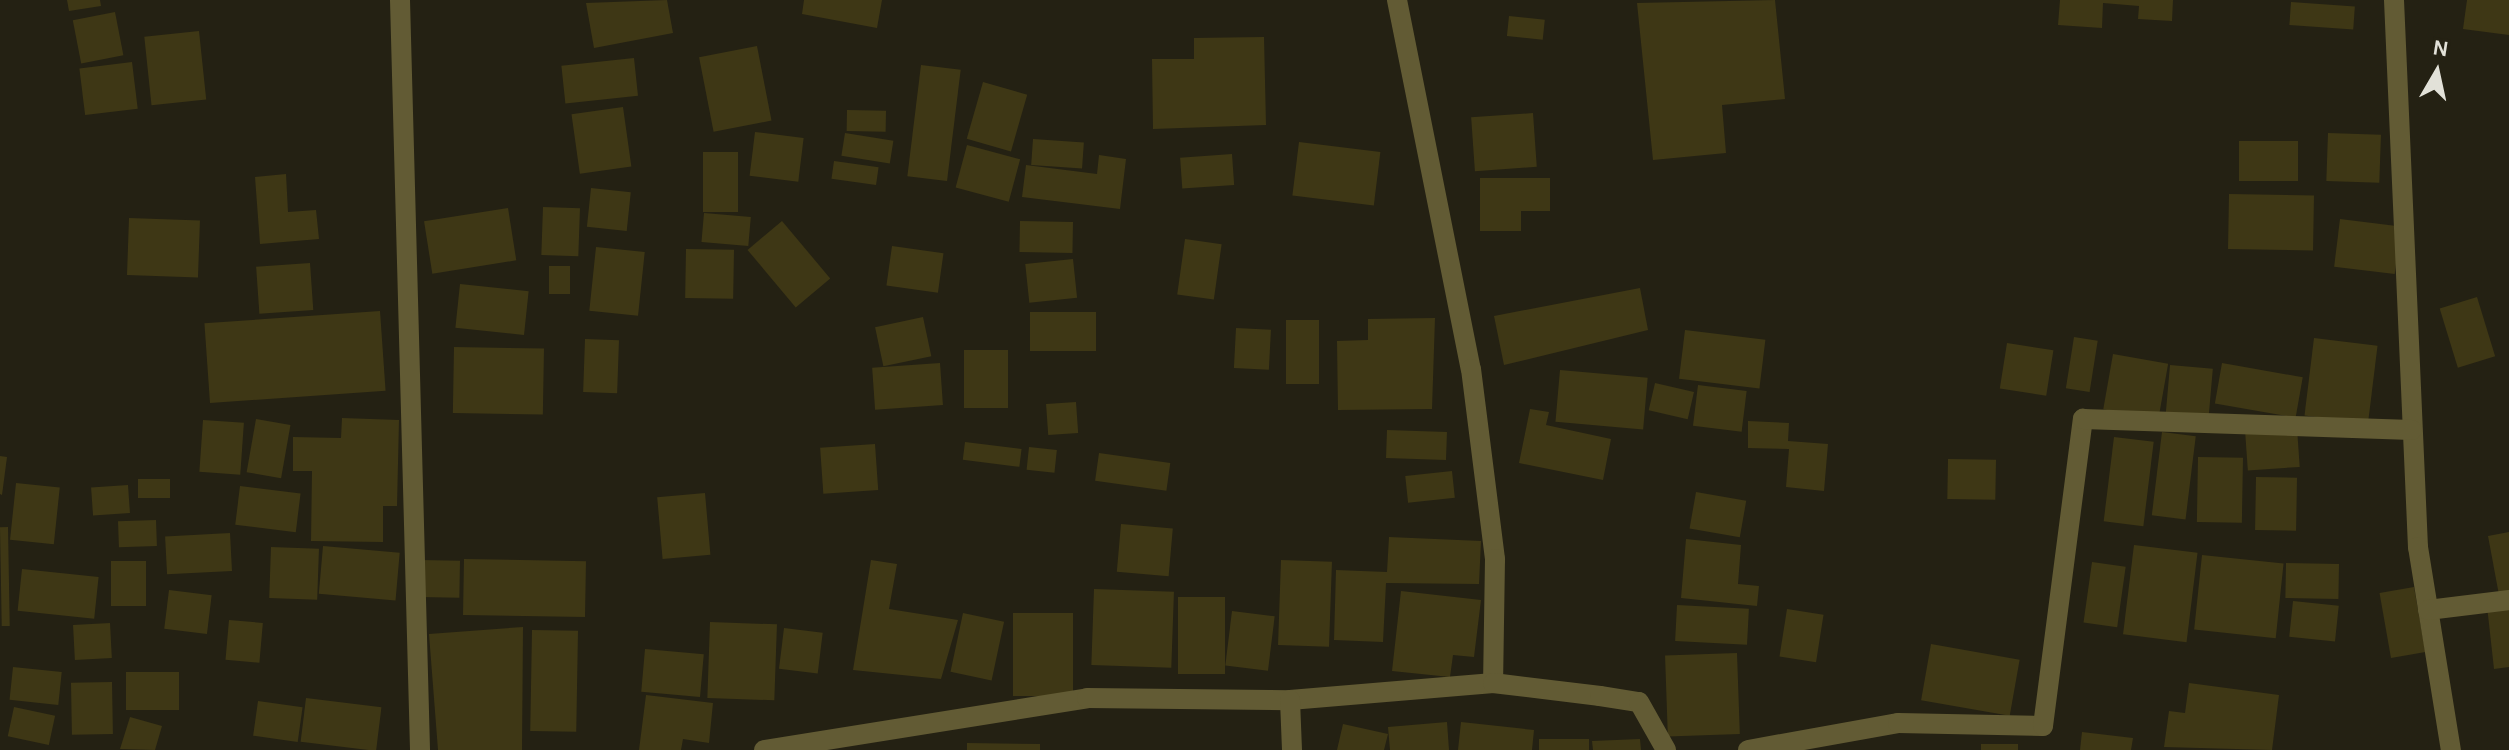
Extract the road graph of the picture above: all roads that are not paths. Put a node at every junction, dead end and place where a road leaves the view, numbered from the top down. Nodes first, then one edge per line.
1 (400, 0) edge
2 (1397, 0) edge
3 (2394, 0) edge
4 (2412, 430) junction
5 (2509, 600) edge
6 (2428, 610) junction
7 (1493, 683) junction
8 (1290, 700) junction
9 (420, 750) edge
10 (764, 750) edge
11 (1292, 750) edge
12 (1666, 750) edge
13 (1748, 750) edge
14 (2451, 750) edge

1 - 9 street
2 - 7 street
3 - 4 street
4 - 6 street
4 - 13 street
5 - 6 street
6 - 14 street
7 - 8 street
7 - 12 street
8 - 10 street
8 - 11 street

